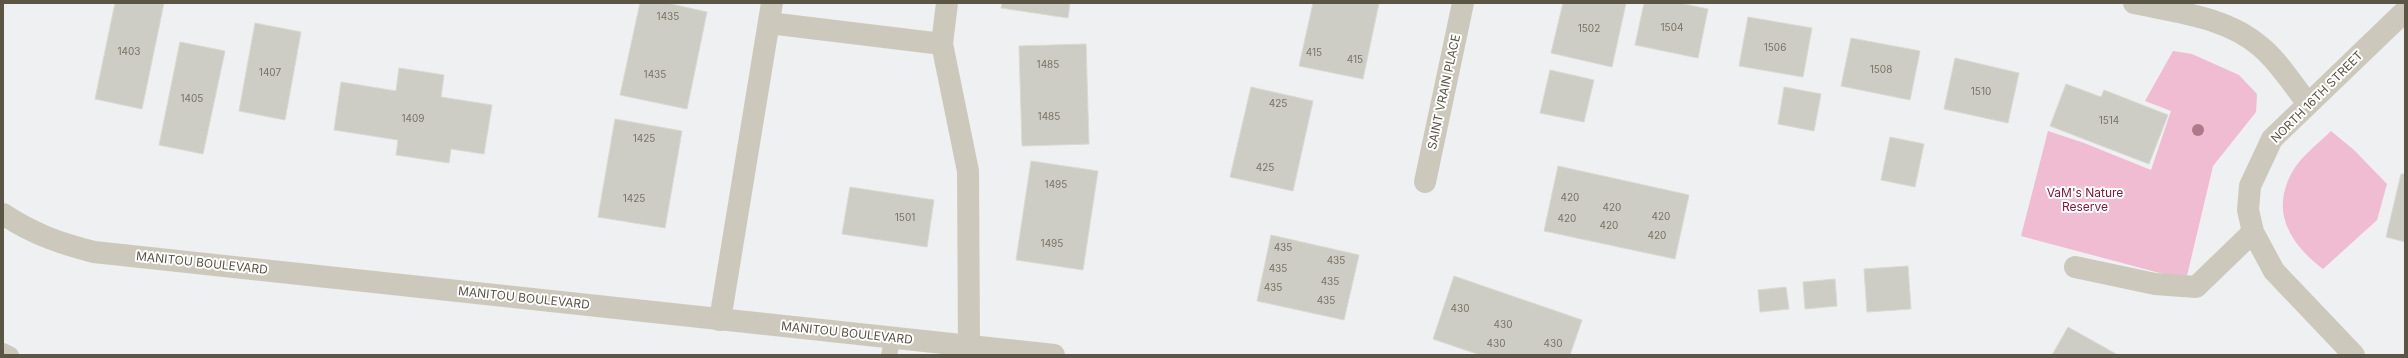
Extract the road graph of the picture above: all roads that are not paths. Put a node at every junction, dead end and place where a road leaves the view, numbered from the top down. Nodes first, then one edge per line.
1 (947, 3) edge
2 (1463, 3) edge
3 (2134, 3) edge
4 (2405, 11) edge
5 (770, 13) edge
6 (942, 44) junction
7 (2308, 104) junction
8 (1425, 182) dead end
9 (3, 214) edge
10 (2253, 232) junction
11 (2074, 267) dead end
12 (720, 320) junction
13 (969, 346) junction
14 (891, 347) edge
15 (3, 351) edge
16 (11, 355) edge
17 (1054, 355) edge
18 (2354, 355) edge

1 - 6 street
2 - 8 street, SAINT VRAIN PLACE
3 - 7 street
4 - 7 street, NORTH 16TH STREET
5 - 6 street
5 - 12 street
6 - 13 street
7 - 10 street, NORTH 16TH STREET
9 - 12 street, MANITOU BOULEVARD
10 - 11 street
10 - 18 street, NORTH 16TH STREET
12 - 14 street, MANITOU BOULEVARD
13 - 14 street, MANITOU BOULEVARD
13 - 17 street, MANITOU BOULEVARD
15 - 16 lane

